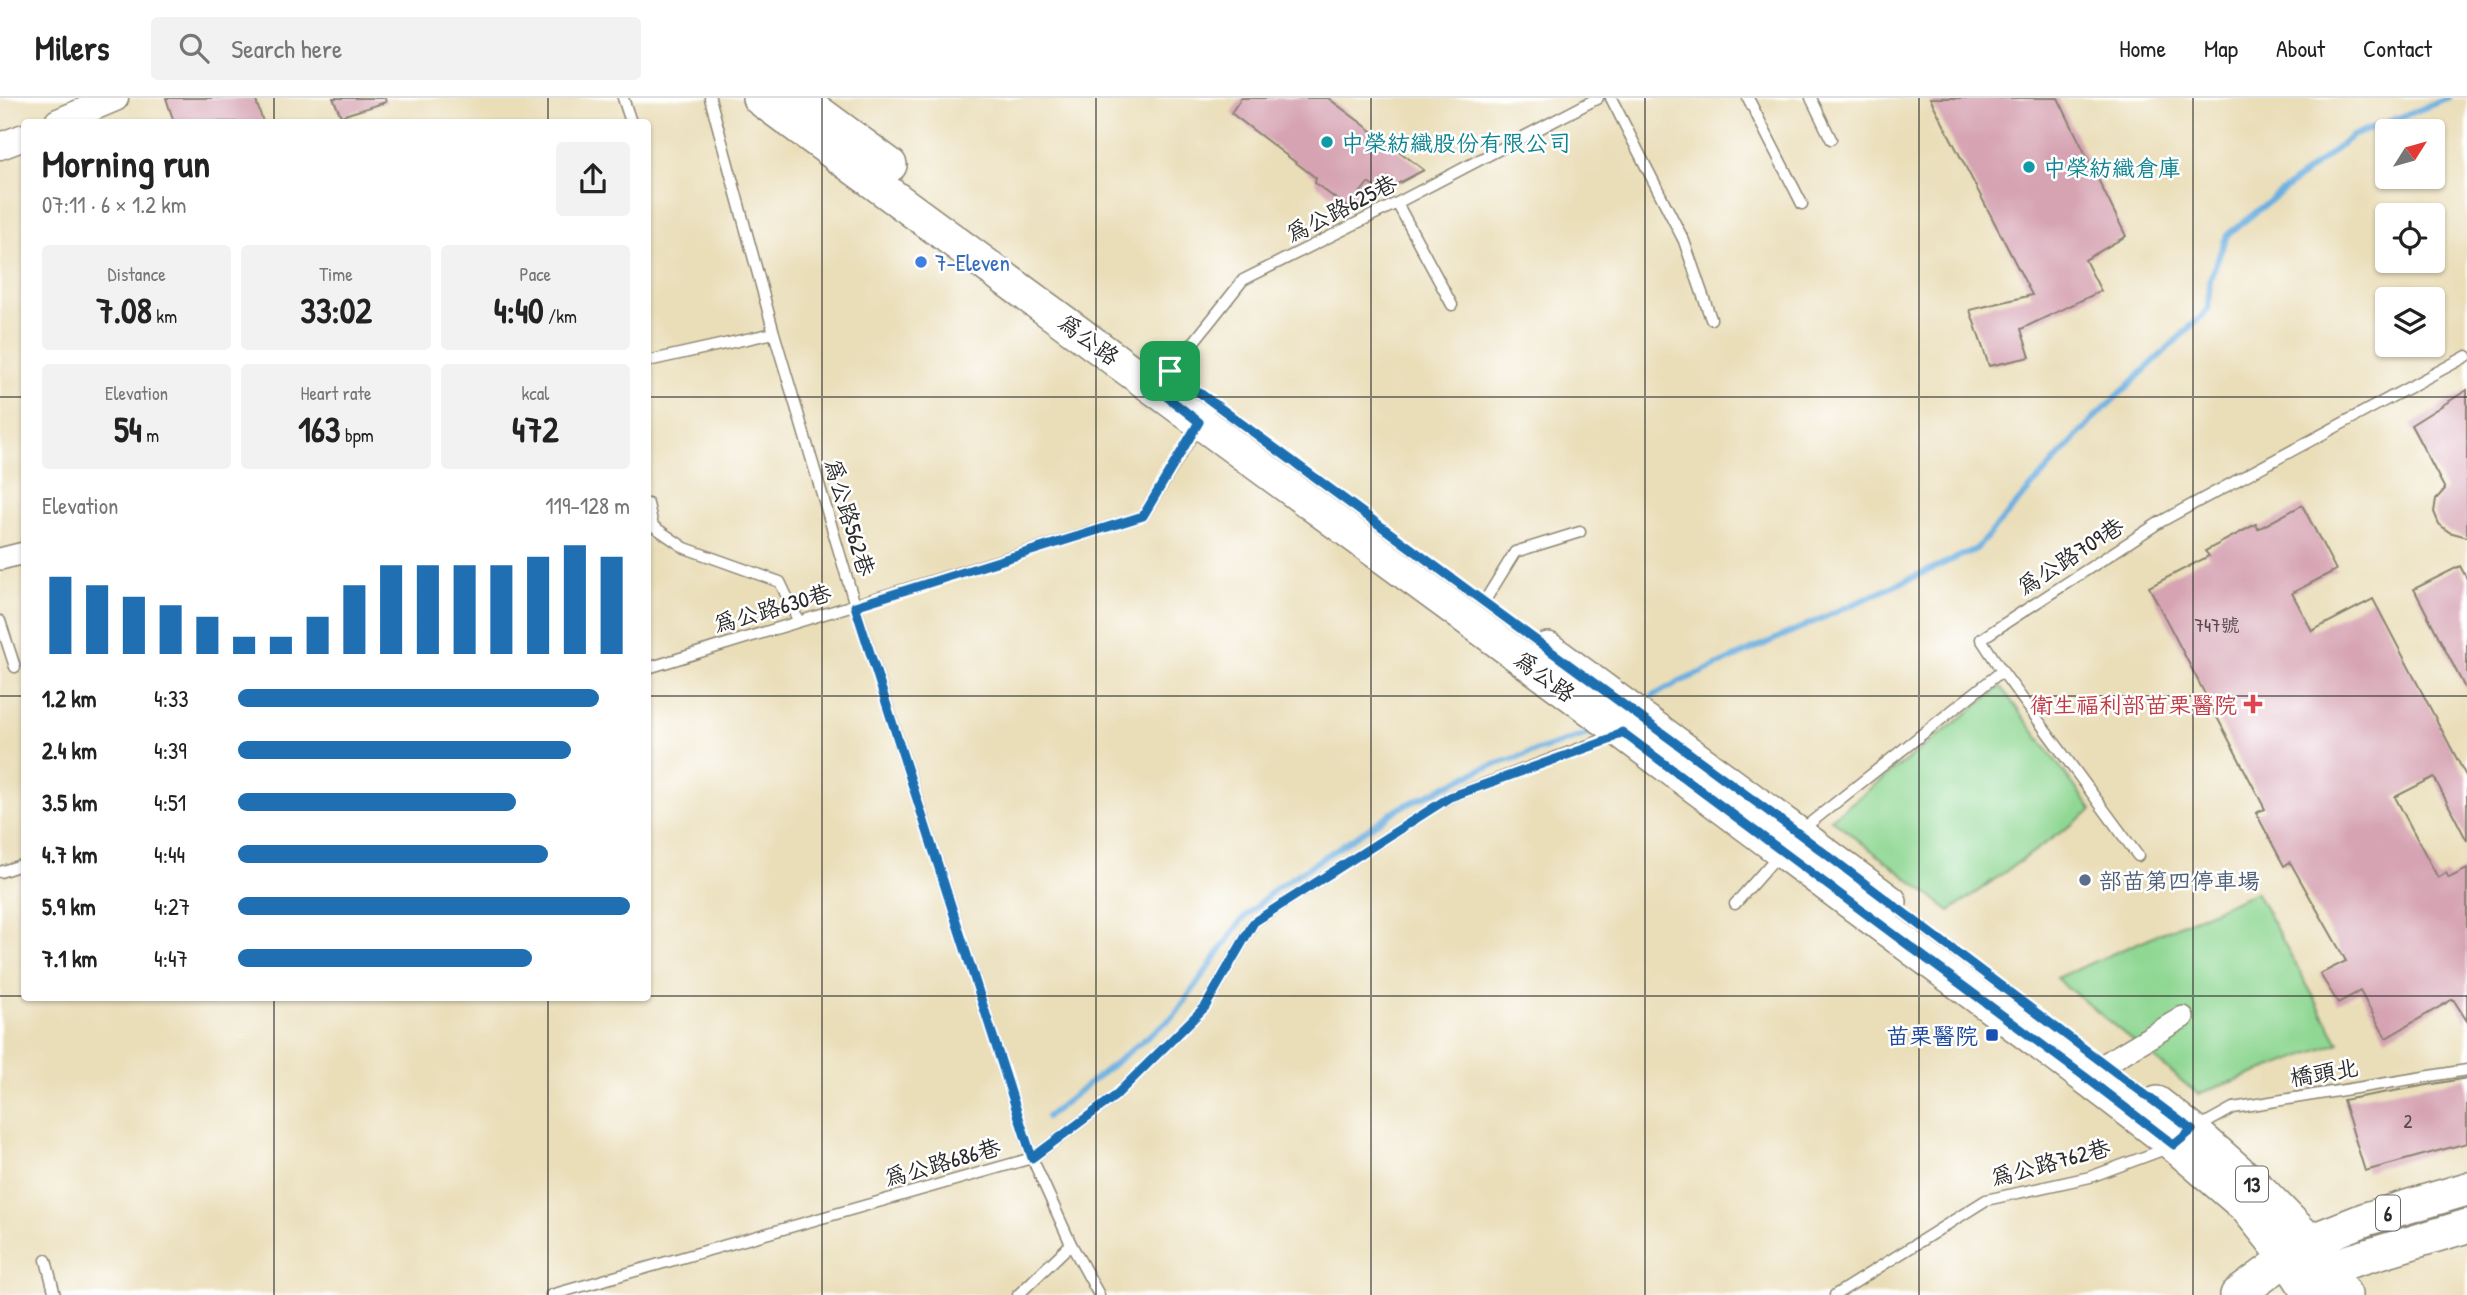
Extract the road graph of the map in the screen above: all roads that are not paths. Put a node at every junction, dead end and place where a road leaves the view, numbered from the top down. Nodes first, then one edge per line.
1 (116, 98) edge
2 (623, 98) edge
3 (710, 98) edge
4 (760, 98) edge
5 (799, 98) edge
6 (1598, 98) edge
7 (1611, 98) edge
8 (1748, 98) edge
9 (1811, 98) edge
10 (65, 119) edge
11 (630, 119) edge
12 (21, 138) edge
13 (1831, 139) dead end
14 (0, 146) edge
15 (1397, 203) junction
16 (1802, 204) dead end
17 (1452, 305) dead end
18 (1711, 319) dead end
19 (774, 333) junction
20 (2467, 356) edge
21 (651, 360) edge
22 (1163, 380) junction
23 (1205, 412) junction
24 (651, 517) edge
25 (1580, 532) dead end
26 (21, 554) edge
27 (0, 559) edge
28 (1484, 602) junction
29 (855, 606) junction
30 (798, 620) junction
31 (0, 621) edge
32 (15, 667) dead end
33 (651, 667) edge
34 (2001, 671) junction
35 (1631, 724) junction
36 (1790, 842) junction
37 (2138, 856) dead end
38 (21, 865) edge
39 (0, 872) edge
40 (1735, 904) dead end
41 (2183, 1017) dead end
42 (2467, 1070) edge
43 (2099, 1073) junction
44 (2183, 1138) junction
45 (1032, 1158) junction
46 (2467, 1189) edge
47 (2467, 1226) edge
48 (1071, 1244) junction
49 (46, 1261) dead end
50 (2310, 1276) edge
51 (55, 1295) edge
52 (551, 1295) edge
53 (1018, 1295) edge
54 (1099, 1295) edge
55 (1835, 1295) edge
56 (2237, 1295) edge

1 - 10 street
2 - 11 lane
3 - 19 lane, 為公路562巷
4 - 22 main road, 為公路 / 13
5 - 22 main road, 為公路 / 13
6 - 15 lane, 為公路625巷
7 - 18 lane
8 - 16 lane
9 - 13 lane
12 - 14 street
15 - 17 lane
15 - 22 lane, 為公路625巷
19 - 21 lane
19 - 29 lane, 為公路562巷
20 - 34 lane, 為公路709巷
22 - 23 main road, 為公路 / 13
23 - 28 main road, 為公路 / 13
23 - 29 lane, 為公路630巷
23 - 35 main road, 為公路 / 13
24 - 30 lane
25 - 28 lane
26 - 27 street
28 - 35 main road, 為公路 / 13
29 - 30 lane, 為公路630巷
29 - 45 lane, 為公路562巷
30 - 33 lane, 為公路630巷
31 - 32 lane
34 - 36 lane
34 - 37 lane
35 - 36 main road, 為公路 / 13
35 - 45 lane, 為公路686巷
36 - 40 lane
36 - 43 main road, 為公路 / 13
38 - 39 lane
41 - 43 street
42 - 44 lane, 橋頭北
43 - 44 main road, 為公路 / 13
44 - 50 main road, 為公路 / 13
44 - 55 lane, 為公路762巷
45 - 48 lane, 為公路562巷
45 - 52 lane, 為公路686巷
46 - 50 main road, 6
47 - 50 main road, 6
48 - 53 lane
48 - 54 lane, 為公路562巷
49 - 51 lane
50 - 56 main road, 6

